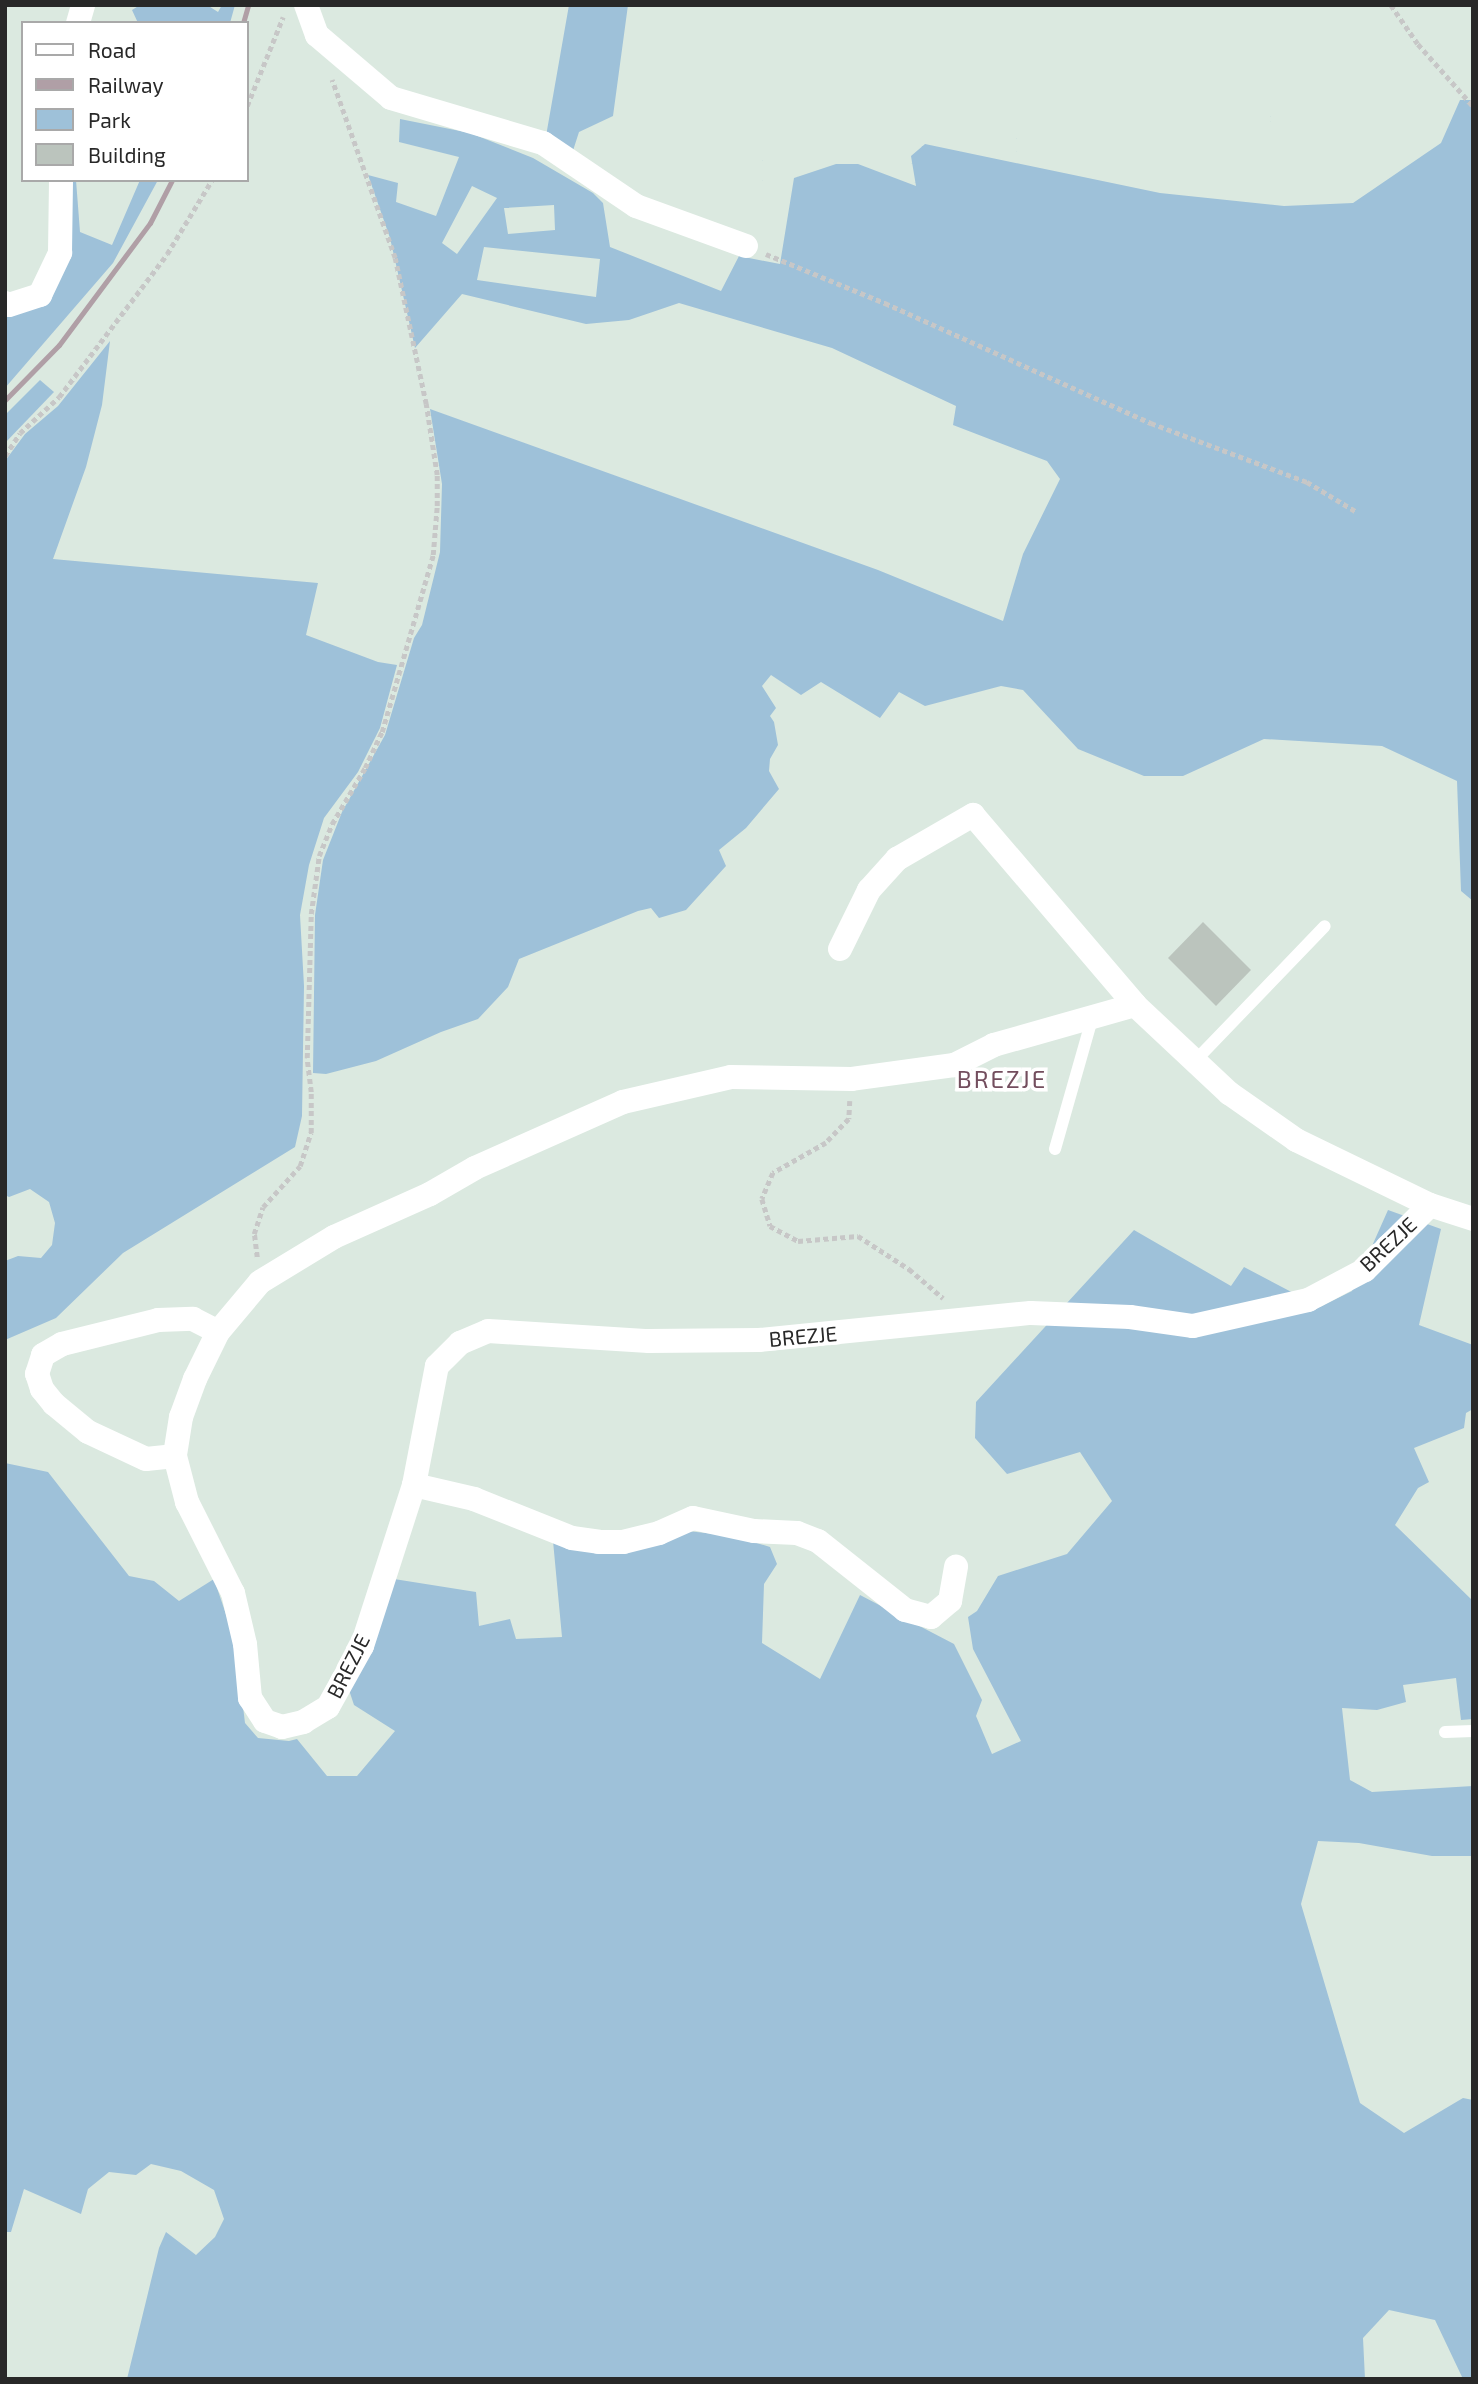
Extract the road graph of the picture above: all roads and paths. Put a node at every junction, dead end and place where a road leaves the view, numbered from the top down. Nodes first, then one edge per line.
1 (288, 5) edge
2 (306, 5) edge
3 (1391, 5) edge
4 (330, 75) dead end
5 (248, 104) edge
6 (1473, 106) edge
7 (61, 182) edge
8 (211, 182) edge
9 (746, 246) joint
10 (5, 303) edge
11 (5, 456) edge
12 (1357, 512) dead end
13 (1325, 926) dead end
14 (839, 949) dead end
15 (1135, 1005) junction
16 (1092, 1019) junction
17 (1195, 1061) junction
18 (852, 1079) junction
19 (1055, 1149) dead end
20 (1430, 1205) junction
21 (1473, 1219) edge
22 (260, 1282) junction
23 (970, 1321) junction
24 (218, 1332) junction
25 (175, 1456) junction
26 (414, 1485) junction
27 (956, 1567) dead end
28 (1473, 1731) edge
29 (1445, 1732) dead end

1 - 5 path
2 - 9 street
3 - 6 path
4 - 22 path
7 - 10 street
8 - 11 path
9 - 12 path
13 - 17 lane
14 - 15 street, BREZJE
15 - 16 street, BREZJE
15 - 17 street, BREZJE
16 - 18 street, BREZJE
16 - 19 lane
17 - 20 street, BREZJE
18 - 22 street, BREZJE
18 - 23 path
20 - 21 street, BREZJE
20 - 23 street, BREZJE
22 - 24 street, BREZJE
23 - 26 street, BREZJE
24 - 25 street, BREZJE
24 - 25 street
25 - 26 street, BREZJE
26 - 27 street
28 - 29 lane

